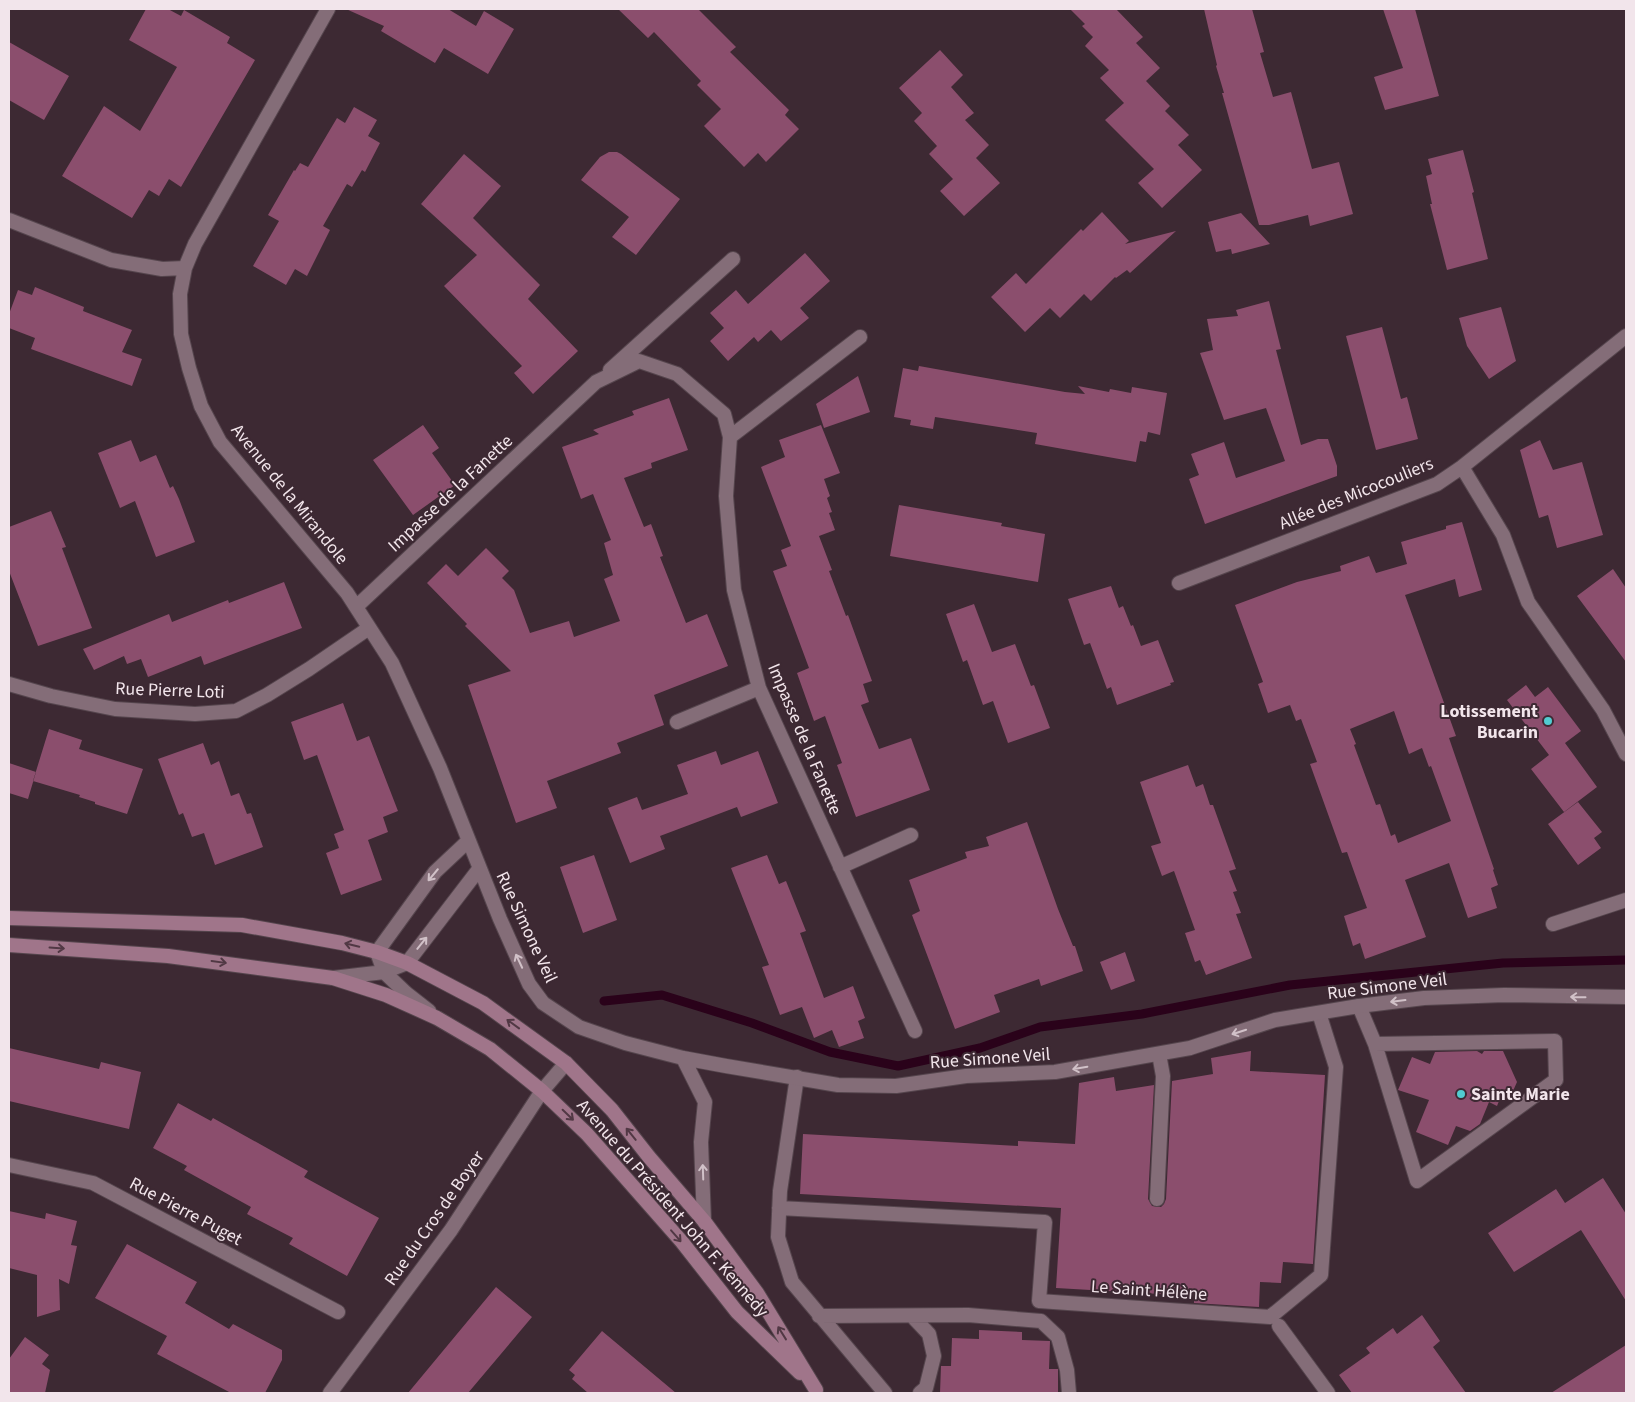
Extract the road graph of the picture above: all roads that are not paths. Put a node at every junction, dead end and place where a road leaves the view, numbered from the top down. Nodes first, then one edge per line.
1 (328, 9) edge
2 (9, 220) edge
3 (733, 259) dead end
4 (185, 268) junction
5 (1626, 336) edge
6 (860, 337) dead end
7 (596, 382) junction
8 (730, 437) junction
9 (1462, 467) junction
10 (1179, 583) dead end
11 (356, 607) junction
12 (369, 628) junction
13 (9, 684) edge
14 (759, 688) junction
15 (677, 722) dead end
16 (1626, 754) edge
17 (911, 835) dead end
18 (468, 841) junction
19 (840, 867) junction
20 (479, 869) junction
21 (1626, 900) edge
22 (9, 918) edge
23 (1553, 924) dead end
24 (9, 945) edge
25 (377, 952) junction
26 (407, 963) junction
27 (384, 972) junction
28 (333, 978) junction
29 (1626, 997) edge
30 (1359, 1006) junction
31 (1320, 1013) junction
32 (437, 1018) junction
33 (915, 1031) dead end
34 (1375, 1044) junction
35 (1159, 1054) junction
36 (683, 1058) junction
37 (566, 1063) junction
38 (797, 1077) junction
39 (542, 1091) junction
40 (9, 1166) edge
41 (1157, 1199) dead end
42 (779, 1208) junction
43 (704, 1221) junction
44 (338, 1312) dead end
45 (820, 1316) junction
46 (912, 1316) junction
47 (1279, 1326) dead end
48 (818, 1391) edge
49 (330, 1393) edge
50 (885, 1393) edge
51 (920, 1393) edge
52 (1069, 1393) edge
53 (1328, 1393) edge

1 - 4 street, Avenue de la Mirandole
2 - 4 street
3 - 7 street
4 - 11 street, Avenue de la Mirandole
5 - 9 street, Allée des Micocouliers
6 - 8 street
7 - 8 street, Impasse de la Fanette
7 - 11 street, Impasse de la Fanette
8 - 14 street, Impasse de la Fanette
9 - 10 street, Allée des Micocouliers
9 - 16 street
11 - 12 street, Avenue de la Mirandole
12 - 13 street, Rue Pierre Loti
12 - 18 street, Avenue de la Mirandole
14 - 15 street
14 - 19 street, Impasse de la Fanette
17 - 19 street
18 - 20 street, Rue Simone Veil
18 -> 25 street
19 - 33 street, Impasse de la Fanette
26 -> 20 street
36 -> 20 street, Rue Simone Veil
21 - 23 street
25 -> 22 main road, Avenue du Président John F. Kennedy
24 -> 28 main road, Avenue du Président John F. Kennedy
25 - 26 main road, Avenue du Président John F. Kennedy
25 - 27 street
26 - 27 street
37 -> 26 main road, Avenue du Président John F. Kennedy
27 - 28 street
27 - 32 street
28 - 32 main road, Avenue du Président John F. Kennedy
29 -> 30 street, Rue Simone Veil
30 - 31 street, Rue Simone Veil
30 - 34 street
31 -> 35 street, Rue Simone Veil
31 - 42 street, Le Saint Hélène
32 - 39 main road, Avenue du Président John F. Kennedy
34 - 34 street
35 -> 38 street, Rue Simone Veil
35 - 41 street
36 - 38 street, Rue Simone Veil
43 -> 36 street
37 - 39 street, Rue du Cros de Boyer
43 -> 37 main road, Avenue du Président John F. Kennedy
38 - 42 street
39 -> 48 main road, Avenue du Président John F. Kennedy
39 - 49 street, Rue du Cros de Boyer
40 - 44 street, Rue Pierre Puget
42 - 45 street
48 -> 43 main road, Avenue du Président John F. Kennedy
45 - 46 street
45 - 50 street
46 - 51 street
46 - 52 street
47 - 53 street

